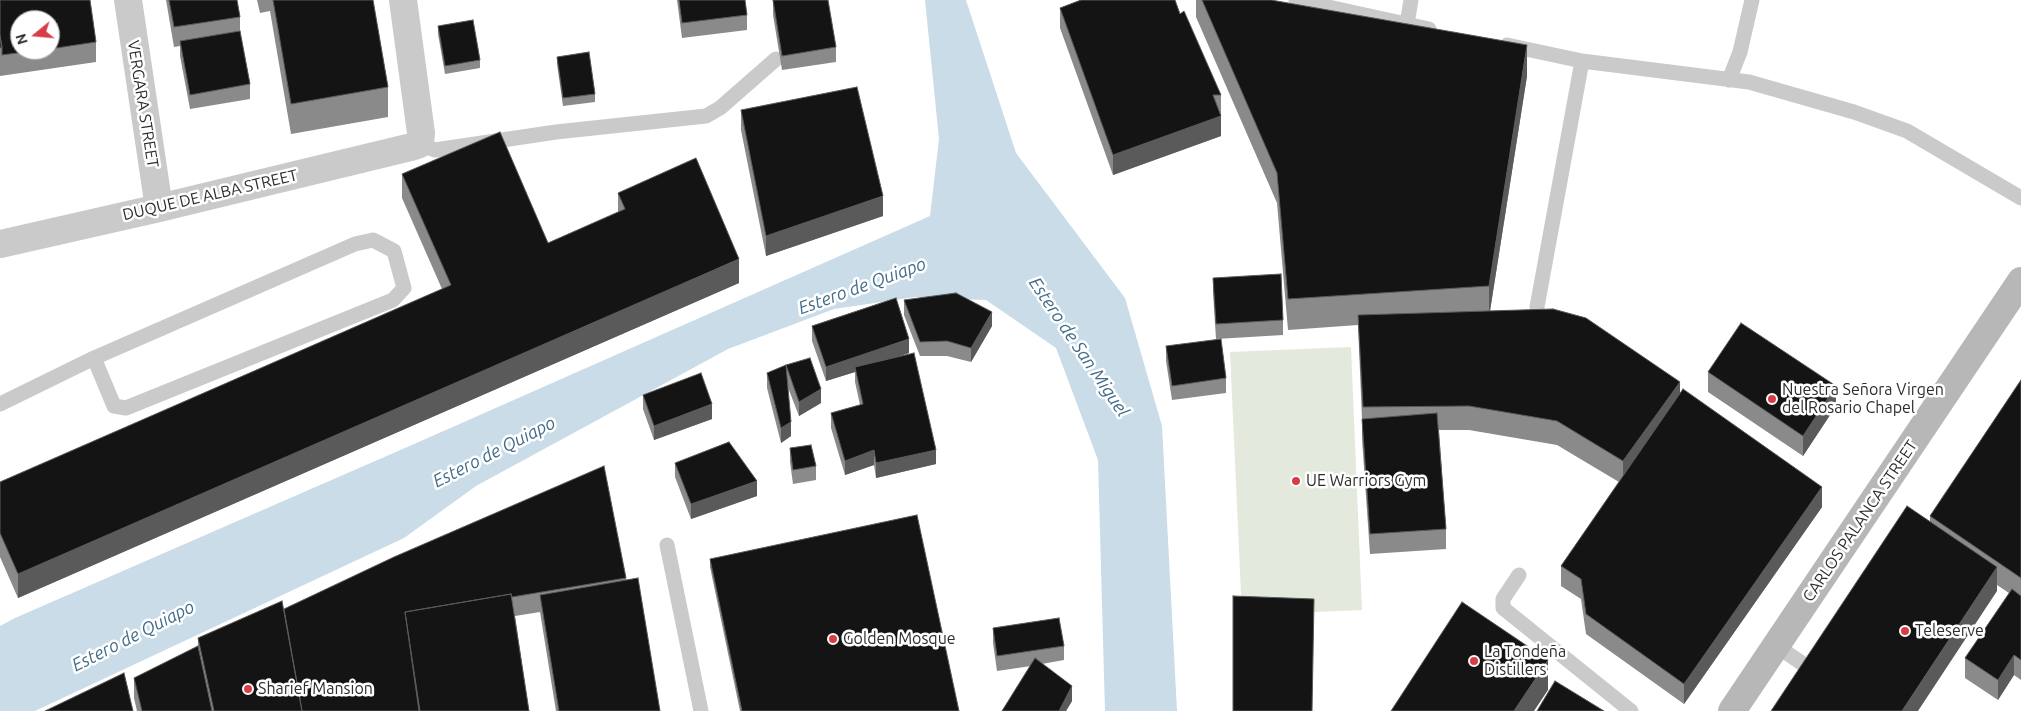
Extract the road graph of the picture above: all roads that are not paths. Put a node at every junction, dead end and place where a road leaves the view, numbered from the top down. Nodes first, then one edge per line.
1 (128, 0) edge
2 (403, 0) edge
3 (1296, 0) edge
4 (1411, 0) edge
5 (1752, 0) edge
6 (1407, 24) junction
7 (1446, 32) edge
8 (1494, 43) edge
9 (776, 59) dead end
10 (1582, 61) junction
11 (1729, 80) junction
12 (420, 144) junction
13 (2021, 198) edge
14 (159, 208) junction
15 (0, 244) edge
16 (2021, 281) edge
17 (1537, 306) dead end
18 (94, 358) junction
19 (0, 404) edge
20 (667, 545) dead end
21 (1519, 575) dead end
22 (1777, 646) junction
23 (1813, 671) edge
24 (701, 711) edge
25 (1631, 711) edge
26 (1732, 711) edge

1 - 14 street, VERGARA STREET
2 - 12 street
3 - 6 lane
4 - 6 lane
5 - 11 lane
6 - 7 lane
8 - 10 lane
9 - 12 lane
10 - 11 lane
10 - 17 lane
11 - 13 lane
12 - 14 street, DUQUE DE ALBA STREET
14 - 15 street, DUQUE DE ALBA STREET
16 - 22 street, CARLOS PALANCA STREET
18 - 18 lane
18 - 19 lane
20 - 24 lane
21 - 25 lane
22 - 23 lane
22 - 26 street, CARLOS PALANCA STREET

